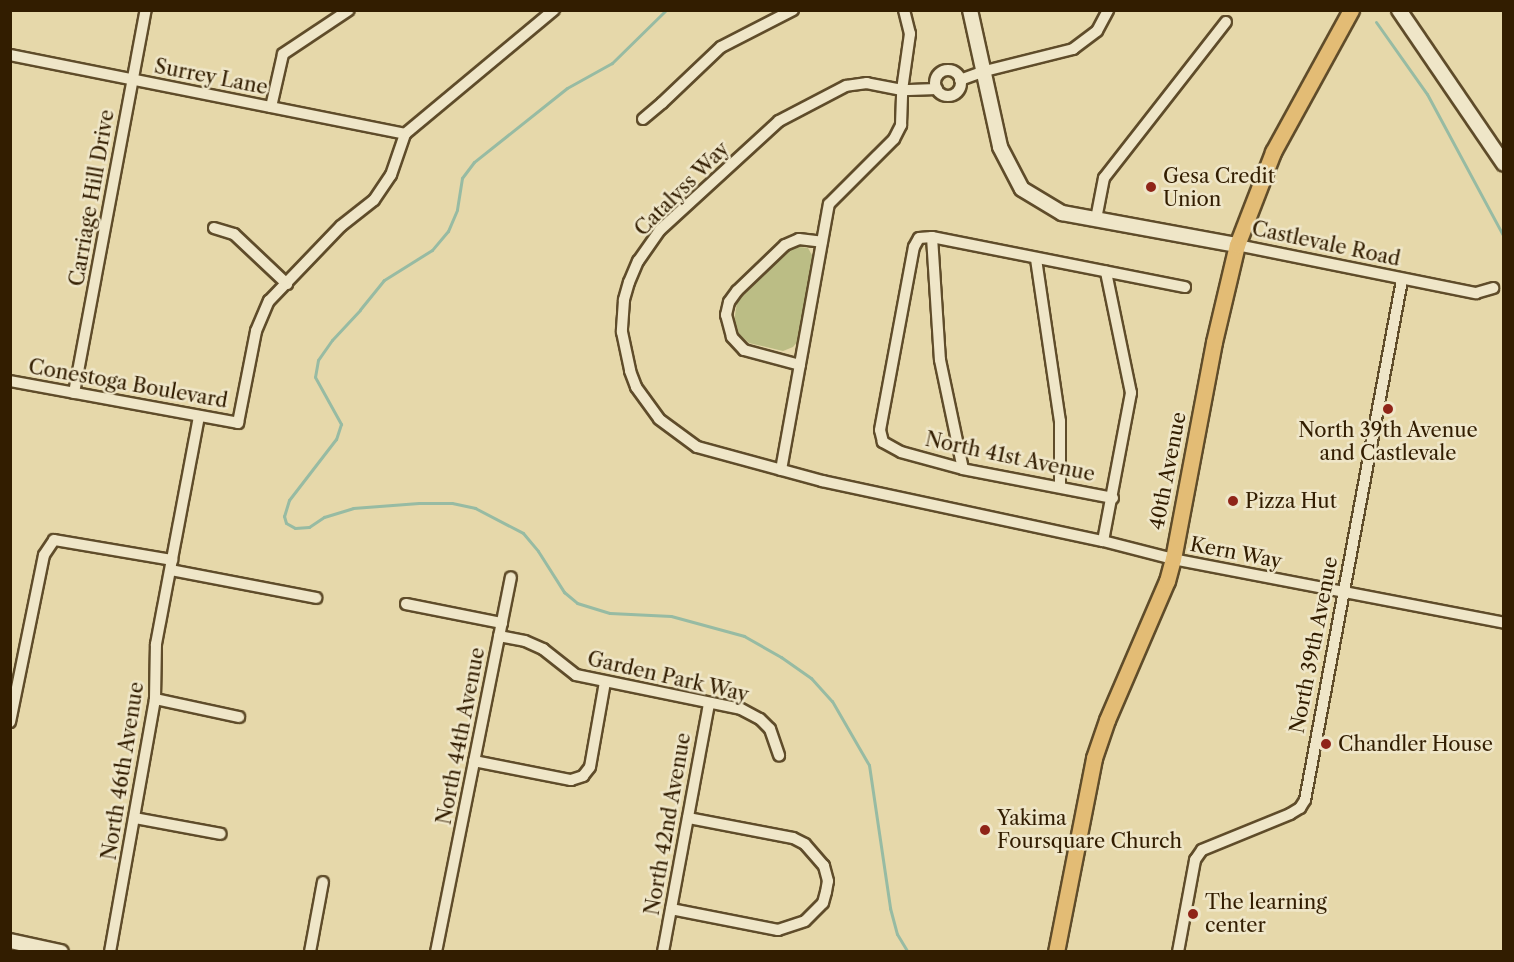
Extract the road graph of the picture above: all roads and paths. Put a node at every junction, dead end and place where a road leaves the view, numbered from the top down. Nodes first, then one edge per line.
1 (146, 10) edge
2 (349, 10) edge
3 (554, 10) edge
4 (793, 10) edge
5 (904, 10) edge
6 (969, 10) edge
7 (1108, 10) edge
8 (1351, 10) edge
9 (1399, 10) edge
10 (1226, 22) dead end
11 (10, 55) edge
12 (985, 71) junction
13 (132, 79) junction
14 (960, 80) junction
15 (937, 89) junction
16 (902, 90) junction
17 (271, 107) junction
18 (643, 118) dead end
19 (405, 134) junction
20 (1503, 164) edge
21 (1096, 219) junction
22 (214, 228) dead end
23 (932, 237) junction
24 (822, 242) junction
25 (1237, 245) junction
26 (1036, 259) junction
27 (1106, 272) junction
28 (1402, 280) junction
29 (287, 284) junction
30 (1185, 287) dead end
31 (1493, 288) dead end
32 (800, 365) junction
33 (10, 381) edge
34 (74, 393) junction
35 (199, 416) junction
36 (963, 469) junction
37 (781, 470) junction
38 (822, 481) joint
39 (1060, 487) junction
40 (1113, 498) junction
41 (1103, 541) junction
42 (1173, 559) junction
43 (172, 565) junction
44 (511, 577) dead end
45 (1343, 592) junction
46 (316, 598) dead end
47 (406, 604) dead end
48 (502, 623) junction
49 (1503, 623) edge
50 (499, 636) junction
51 (605, 682) junction
52 (155, 699) junction
53 (709, 702) junction
54 (239, 717) dead end
55 (10, 722) edge
56 (779, 754) dead end
57 (474, 761) junction
58 (135, 818) junction
59 (688, 818) junction
60 (221, 834) dead end
61 (323, 882) dead end
62 (671, 909) junction
63 (10, 941) edge
64 (61, 951) edge
65 (110, 951) edge
66 (310, 951) edge
67 (436, 951) edge
68 (663, 951) edge
69 (1056, 951) edge
70 (1178, 951) edge

1 - 13 street, Carriage Hill Drive
2 - 17 street
3 - 19 street
4 - 18 street
5 - 16 street
6 - 12 street, Castlevale Road
7 - 12 street, Catalyss Way
8 - 25 main road, 40th Avenue
9 - 20 street
10 - 21 street
11 - 13 street, Surrey Lane
12 - 14 street, Catalyss Way
12 - 21 street, Castlevale Road
13 - 17 street, Surrey Lane
13 - 34 street, Carriage Hill Drive
14 - 15 street, Catalyss Way
14 - 15 street, Catalyss Way
15 - 16 street, Catalyss Way
16 - 24 street
16 - 37 street, Catalyss Way
17 - 19 street, Surrey Lane
19 - 29 street, Conestoga Boulevard
21 - 25 street, Castlevale Road
22 - 29 street
23 - 26 street
23 - 36 street
23 - 36 street, North 41st Avenue
24 - 32 street
24 - 32 street
25 - 28 street, Castlevale Road
25 - 42 main road, 40th Avenue
26 - 27 street
26 - 39 street
27 - 30 street
27 - 40 street, North 41st Avenue
28 - 31 street, Castlevale Road
28 - 45 street, North 39th Avenue
29 - 35 street, Conestoga Boulevard
32 - 37 street
33 - 34 street, Conestoga Boulevard
34 - 35 street, Conestoga Boulevard
35 - 43 street, North 46th Avenue
36 - 39 street, North 41st Avenue
37 - 38 street, Catalyss Way
38 - 41 street, Kern Way
39 - 40 street, North 41st Avenue
40 - 41 street, North 41st Avenue
41 - 42 street, Kern Way
42 - 45 street, Kern Way
42 - 69 main road, 40th Avenue
43 - 46 street
43 - 52 street, North 46th Avenue
43 - 55 street
44 - 48 street
45 - 49 street, Kern Way
45 - 70 street, North 39th Avenue
47 - 48 street, North 44th Avenue
48 - 50 street, North 44th Avenue
50 - 51 street, Garden Park Way
50 - 57 street, North 44th Avenue
51 - 53 street, Garden Park Way
51 - 57 street
52 - 54 street
52 - 58 street, North 46th Avenue
53 - 56 street, Garden Park Way
53 - 59 street, North 42nd Avenue
57 - 67 street, North 44th Avenue
58 - 60 street
58 - 65 street, North 46th Avenue
59 - 62 street, North 42nd Avenue
59 - 62 street
61 - 66 street
62 - 68 street, North 42nd Avenue
63 - 64 street

